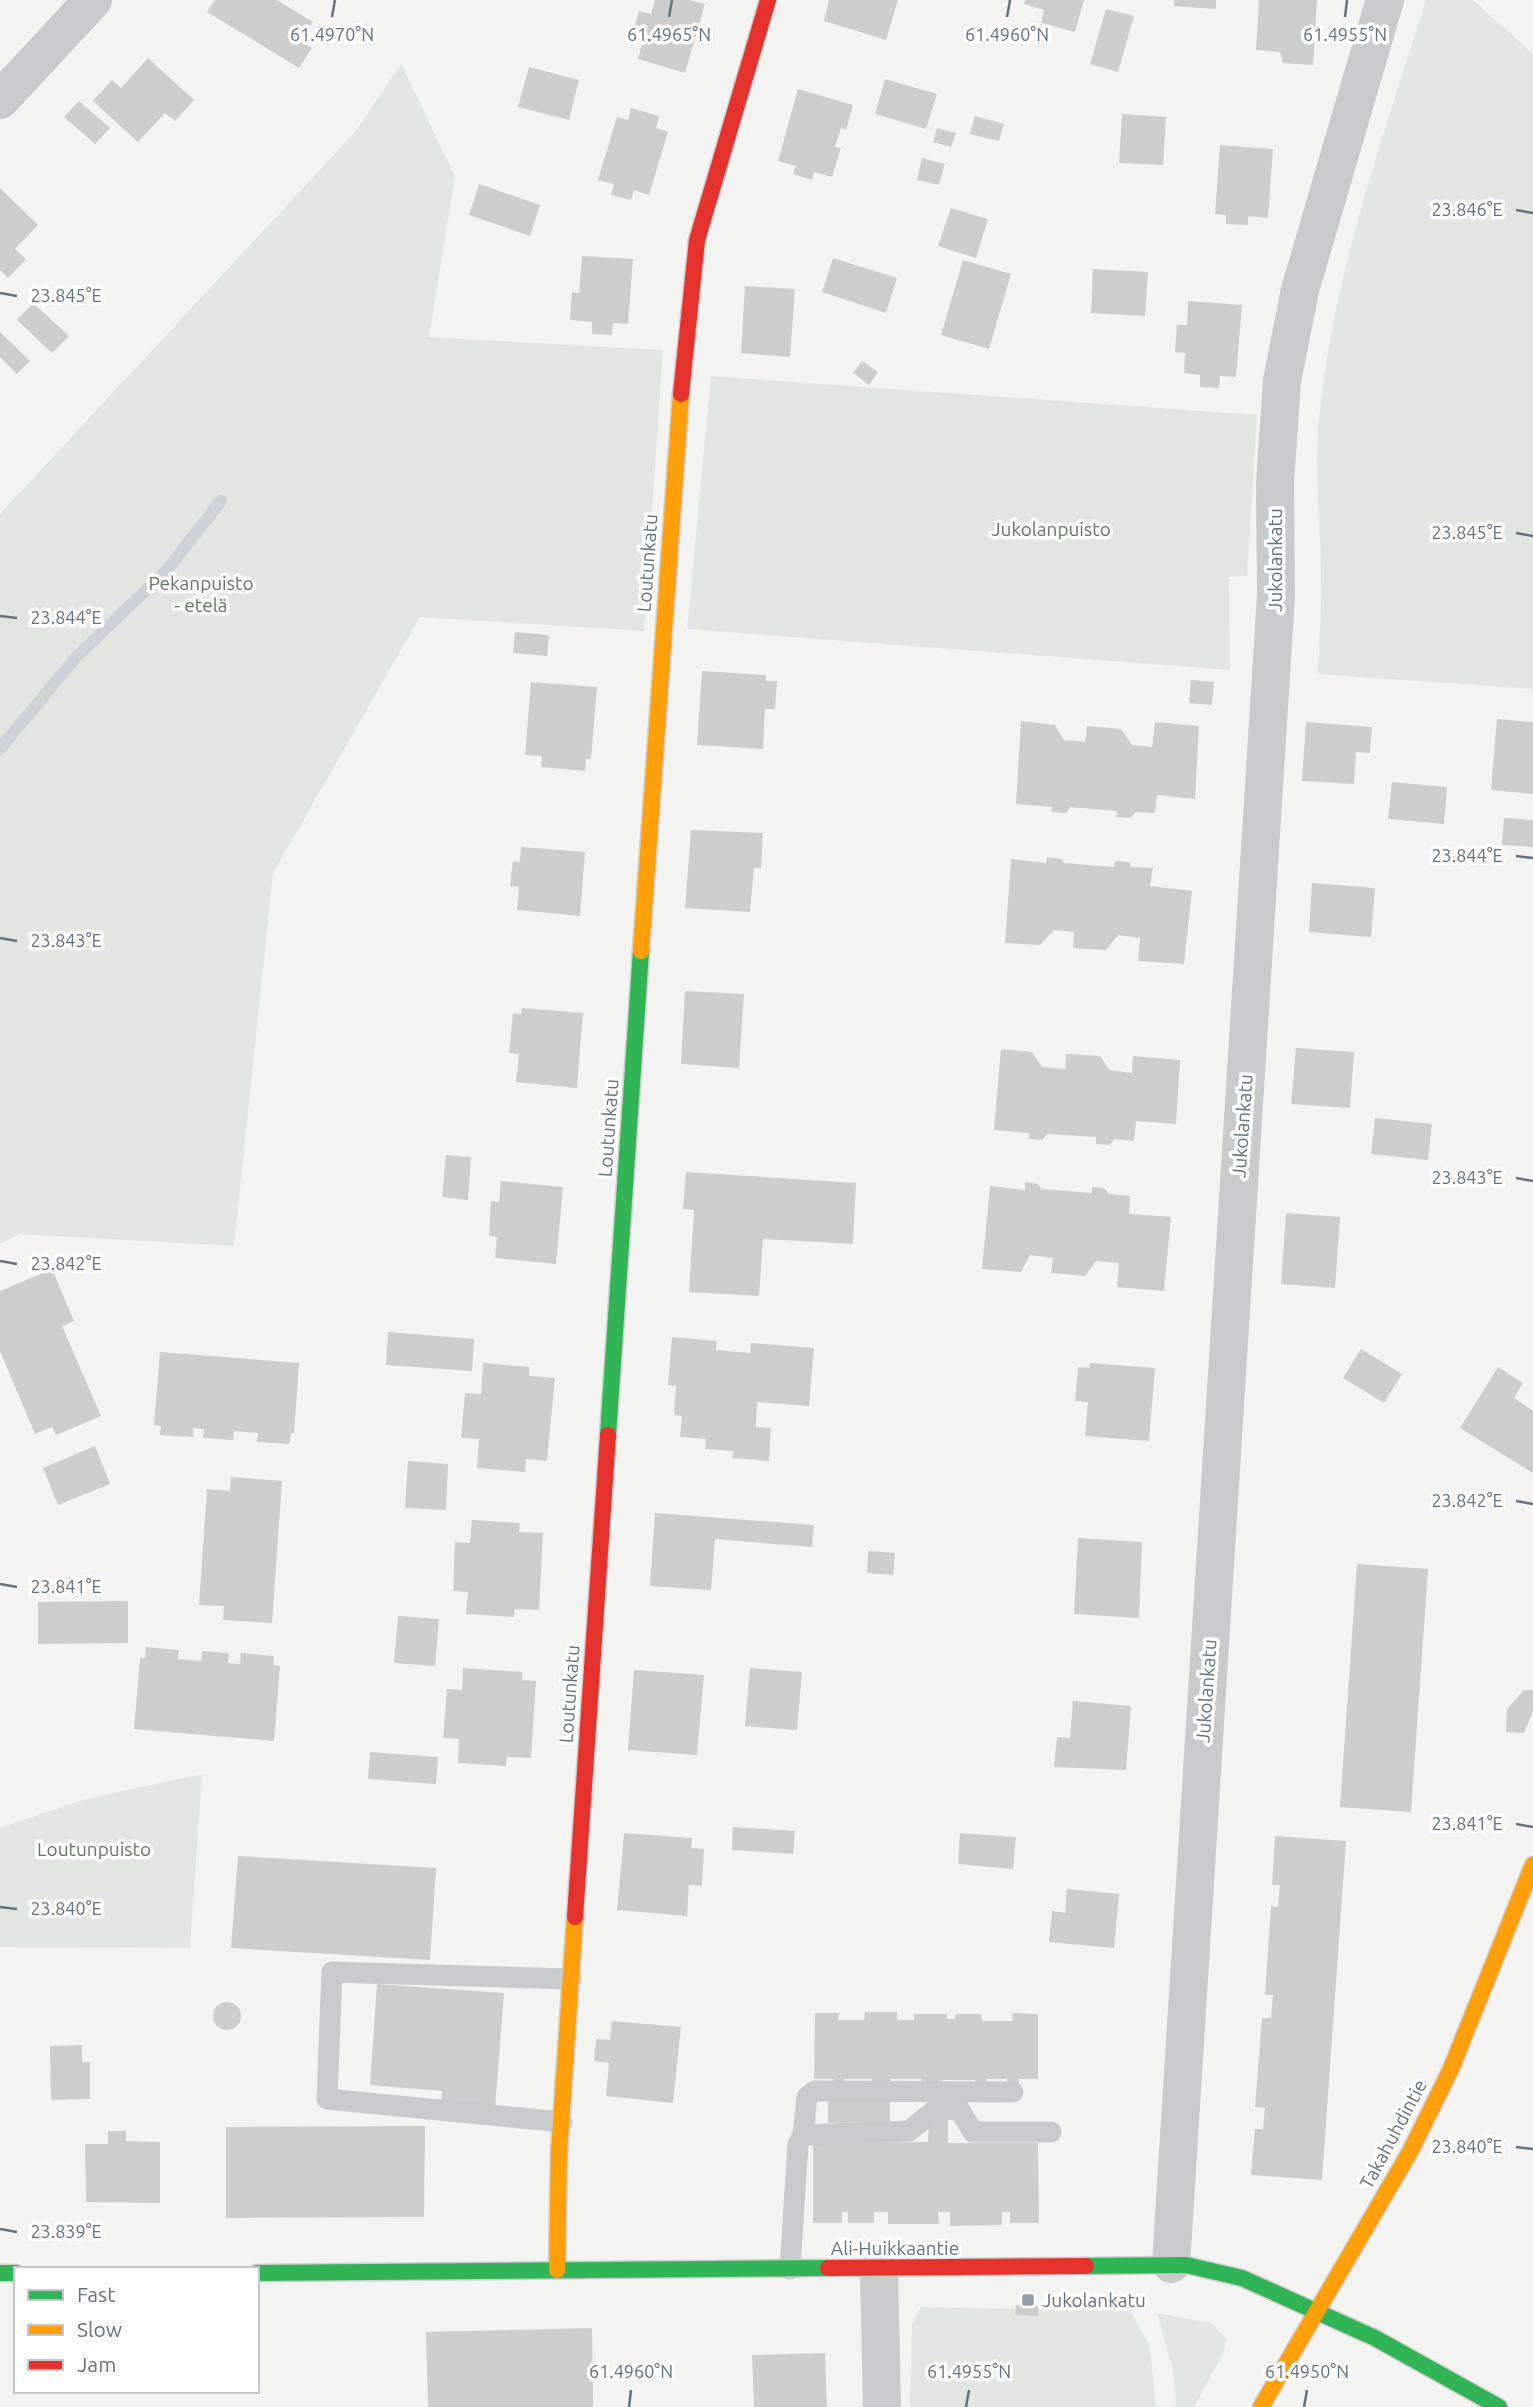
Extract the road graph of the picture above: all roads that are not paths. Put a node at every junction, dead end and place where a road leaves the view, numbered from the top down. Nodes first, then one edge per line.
1 (93, 0) edge
2 (768, 0) edge
3 (1384, 0) edge
4 (0, 100) edge
5 (1533, 1865) edge
6 (571, 1979) junction
7 (1013, 2091) dead end
8 (935, 2100) junction
9 (562, 2122) junction
10 (1051, 2132) dead end
11 (803, 2136) junction
12 (1171, 2264) junction
13 (790, 2269) junction
14 (879, 2269) junction
15 (557, 2270) junction
16 (259, 2273) edge
17 (1317, 2313) junction
18 (882, 2407) edge
19 (1261, 2407) edge
20 (1499, 2407) edge

1 - 4 street
2 - 6 street, Loutunkatu
3 - 12 street, Jukolankatu
5 - 17 street, Takahuhdintie
6 - 9 street, Loutunkatu
6 - 9 lane
7 - 8 lane
8 - 10 lane
8 - 11 lane
8 - 11 lane
9 - 15 street, Loutunkatu
11 - 13 lane
12 - 14 street, Ali-Huikkaantie
12 - 17 street, Ali-Huikkaantie
13 - 14 street, Ali-Huikkaantie
13 - 15 street, Ali-Huikkaantie
14 - 18 street
15 - 16 street, Ali-Huikkaantie
17 - 19 street, Takahuhdintie
17 - 20 street, Ali-Huikkaantie

